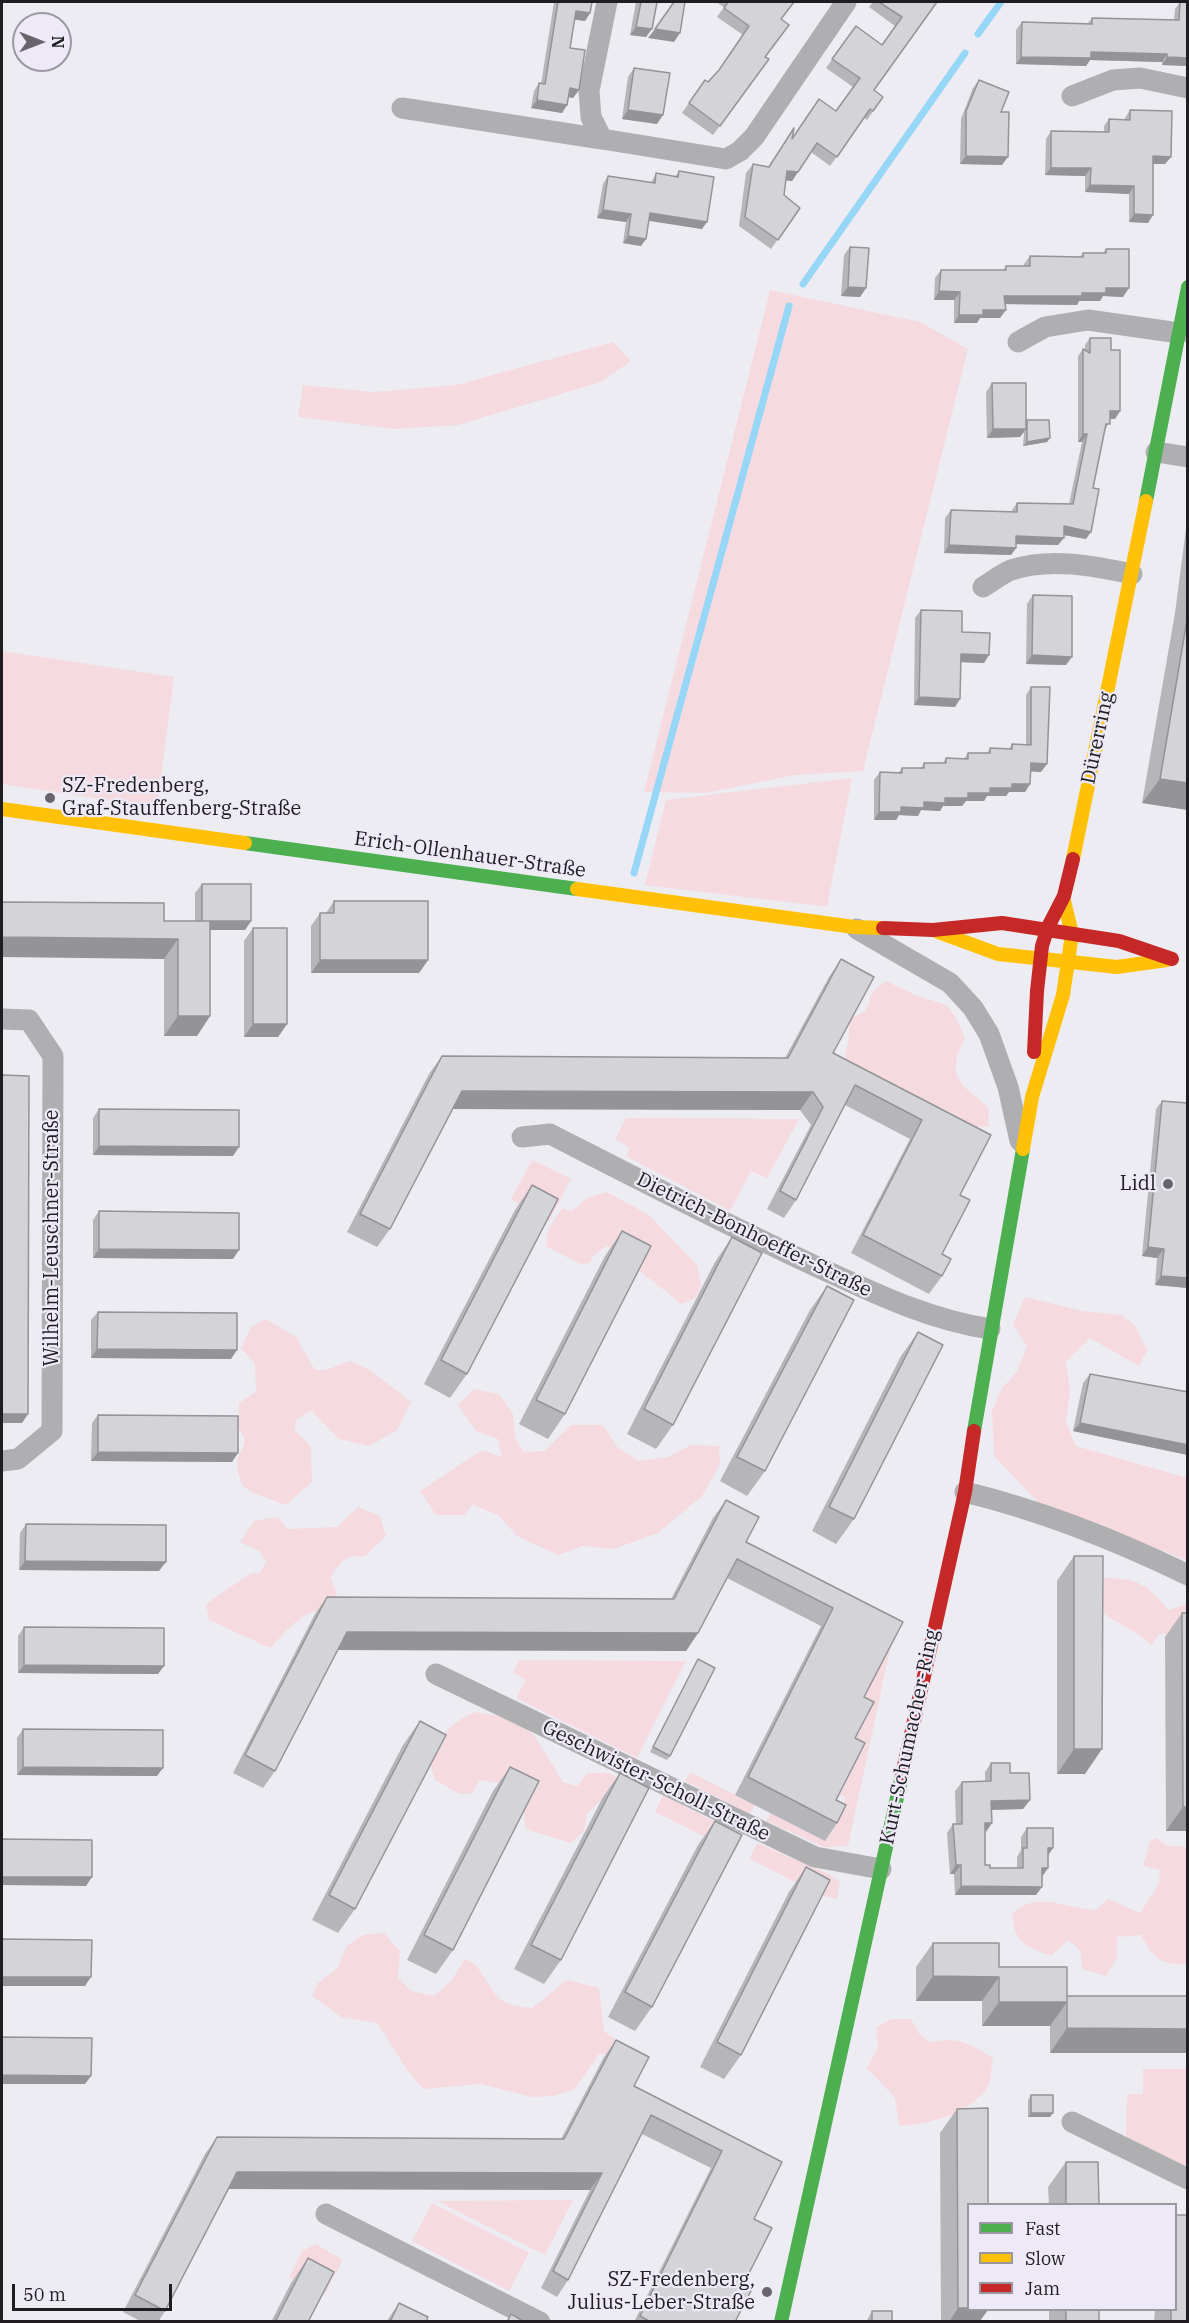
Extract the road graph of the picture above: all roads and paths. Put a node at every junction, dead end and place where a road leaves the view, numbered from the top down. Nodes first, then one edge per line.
1 (607, 2) edge
2 (846, 2) edge
3 (1188, 88) edge
4 (1072, 96) dead end
5 (402, 108) dead end
6 (602, 139) junction
7 (1188, 287) edge
8 (1179, 333) junction
9 (1018, 342) dead end
10 (1156, 452) junction
11 (1188, 458) edge
12 (1132, 574) junction
13 (983, 587) dead end
14 (2, 809) edge
15 (1064, 901) junction
16 (854, 927) junction
17 (933, 930) junction
18 (1046, 930) junction
19 (1072, 934) junction
20 (1042, 959) junction
21 (1172, 959) junction
22 (1188, 960) edge
23 (1067, 962) junction
24 (2, 1019) edge
25 (1032, 1097) junction
26 (522, 1137) dead end
27 (1022, 1149) junction
28 (990, 1329) junction
29 (2, 1461) edge
30 (965, 1492) junction
31 (1188, 1575) edge
32 (436, 1674) dead end
33 (881, 1869) junction
34 (1072, 2122) dead end
35 (1188, 2179) edge
36 (326, 2214) dead end
37 (540, 2322) edge
38 (782, 2322) edge

1 - 6 street
2 - 6 street
3 - 4 street
5 - 6 street
7 - 8 street, Dürerring
8 - 9 street
8 - 10 street, Dürerring
10 - 11 street
10 - 12 street, Dürerring
12 - 13 street
12 - 15 street, Dürerring
14 - 16 street, Erich-Ollenhauer-Straße
15 - 18 street, Dürerring
15 - 19 street, Dürerring
16 - 17 street, Erich-Ollenhauer-Straße
16 - 27 street, Kurt-Schumacher-Ring
17 - 18 street, Erich-Ollenhauer-Straße
17 - 20 street, Erich-Ollenhauer-Straße
18 - 19 street, Erich-Ollenhauer-Straße
18 - 20 street, Dürerring
19 - 21 street, Erich-Ollenhauer-Straße
19 - 23 street, Kurt-Schumacher-Ring
20 - 23 street, Erich-Ollenhauer-Straße
20 - 25 street, Kurt-Schumacher-Ring
21 - 22 street, Erich-Ollenhauer-Straße
21 - 23 street, Erich-Ollenhauer-Straße
23 - 25 street, Kurt-Schumacher-Ring
24 - 29 street, Wilhelm-Leuschner-Straße
25 - 27 street, Kurt-Schumacher-Ring
26 - 28 street, Dietrich-Bonhoeffer-Straße
27 - 28 street, Kurt-Schumacher-Ring
28 - 30 street, Kurt-Schumacher-Ring
30 - 31 street
30 - 33 street, Kurt-Schumacher-Ring
32 - 33 street, Geschwister-Scholl-Straße
33 - 38 street, Kurt-Schumacher-Ring
34 - 35 street
36 - 37 street

